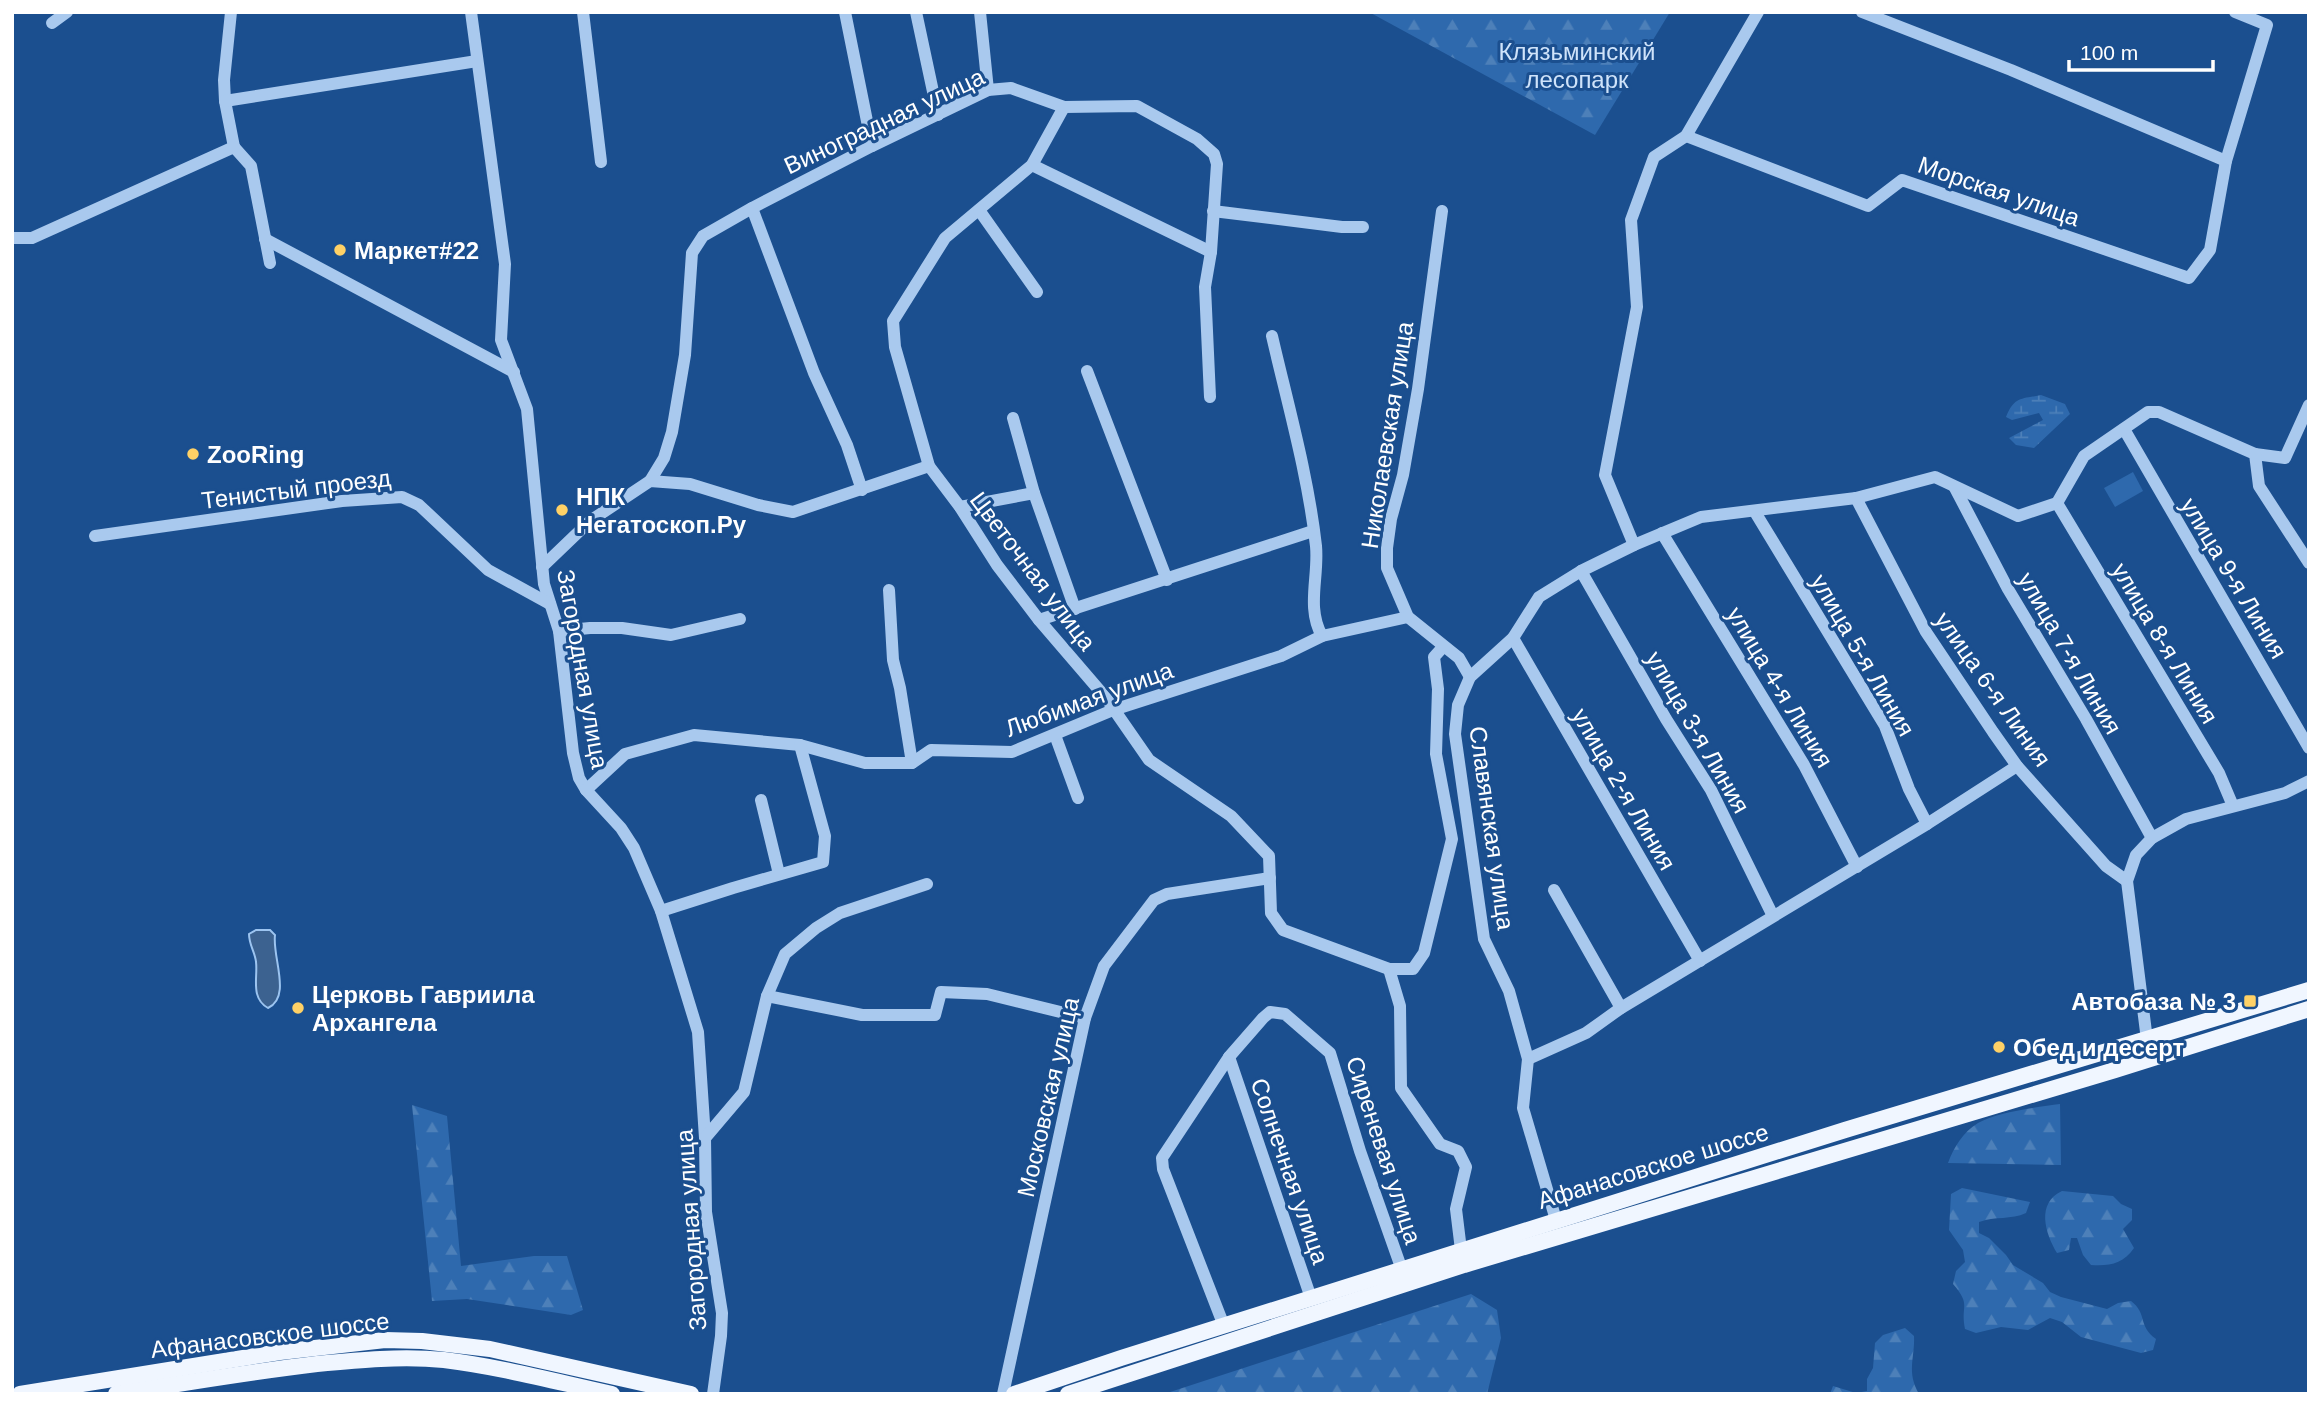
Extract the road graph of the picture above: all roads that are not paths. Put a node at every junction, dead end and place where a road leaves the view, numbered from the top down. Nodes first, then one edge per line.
1 (67, 12) edge
2 (231, 12) edge
3 (471, 12) edge
4 (583, 12) edge
5 (845, 12) edge
6 (916, 12) edge
7 (980, 12) edge
8 (1758, 12) edge
9 (1862, 12) edge
10 (2235, 12) edge
11 (52, 23) dead end
12 (477, 61) junction
13 (988, 90) junction
14 (225, 101) junction
15 (1064, 107) junction
16 (938, 115) junction
17 (1686, 136) junction
18 (872, 146) junction
19 (234, 147) junction
20 (2226, 161) junction
21 (601, 162) dead end
22 (1032, 165) junction
23 (752, 208) junction
24 (979, 210) junction
25 (1442, 211) dead end
26 (1213, 212) junction
27 (1363, 227) dead end
28 (12, 238) edge
29 (265, 239) junction
30 (1211, 252) junction
31 (270, 263) dead end
32 (1037, 292) dead end
33 (1272, 335) dead end
34 (1087, 371) dead end
35 (514, 372) junction
36 (1210, 397) dead end
37 (2309, 405) edge
38 (1013, 418) dead end
39 (2124, 429) junction
40 (2256, 457) junction
41 (929, 466) junction
42 (650, 481) junction
43 (1955, 488) junction
44 (862, 490) junction
45 (1034, 493) junction
46 (1856, 498) junction
47 (2057, 503) junction
48 (960, 507) junction
49 (1755, 512) junction
50 (1313, 531) junction
51 (1662, 533) junction
52 (95, 536) dead end
53 (1634, 545) junction
54 (2309, 562) edge
55 (542, 567) junction
56 (1581, 571) junction
57 (1167, 580) junction
58 (889, 590) dead end
59 (550, 604) junction
60 (1076, 609) junction
61 (1408, 617) junction
62 (740, 619) dead end
63 (1038, 620) junction
64 (559, 631) junction
65 (1322, 636) junction
66 (1513, 638) junction
67 (1443, 647) junction
68 (1470, 677) junction
69 (1112, 710) junction
70 (1055, 735) junction
71 (800, 745) junction
72 (2309, 748) edge
73 (912, 763) junction
74 (2017, 766) junction
75 (2309, 781) edge
76 (586, 790) junction
77 (1078, 798) dead end
78 (761, 800) dead end
79 (2233, 806) junction
80 (1927, 824) junction
81 (2152, 838) junction
82 (1857, 867) junction
83 (779, 874) junction
84 (1270, 878) junction
85 (2127, 881) junction
86 (927, 884) dead end
87 (1555, 890) dead end
88 (662, 911) junction
89 (1773, 916) junction
90 (1700, 961) junction
91 (1389, 969) junction
92 (2309, 990) edge
93 (767, 996) junction
94 (1621, 1008) junction
95 (2309, 1009) edge
96 (1085, 1018) junction
97 (2147, 1040) junction
98 (1229, 1057) junction
99 (1528, 1059) junction
100 (705, 1138) junction
101 (1556, 1220) junction
102 (1461, 1250) junction
103 (1402, 1270) junction
104 (1311, 1298) junction
105 (1224, 1326) junction
106 (20, 1394) edge
107 (116, 1394) edge
108 (612, 1394) edge
109 (691, 1394) edge
110 (713, 1394) edge
111 (1003, 1394) edge
112 (1014, 1394) edge
113 (1068, 1394) edge

1 - 11 street
2 - 14 street
3 - 12 street, Загородная улица
4 - 21 street
5 - 18 street
6 - 16 street
7 - 13 street
8 - 17 street
9 - 20 street
10 - 20 street
12 - 14 street
12 - 35 street, Загородная улица
13 - 15 street, Виноградная улица
13 - 16 street, Виноградная улица
14 - 19 street
15 - 22 street
15 - 26 street, Виноградная улица
16 - 18 street, Виноградная улица
17 - 20 street, Морская улица
17 - 53 street
18 - 23 street, Виноградная улица
19 - 28 street
19 - 29 street
22 - 24 street
22 - 30 street
23 - 42 street, Виноградная улица
23 - 44 street
24 - 32 street
24 - 41 street
25 - 61 street, Николаевская улица
26 - 27 street
26 - 30 street, Виноградная улица
29 - 31 street
29 - 35 street
30 - 36 street, Виноградная улица
33 - 50 street
34 - 57 street
35 - 55 street, Загородная улица
37 - 40 street
38 - 45 street
39 - 40 street
39 - 47 street
39 - 72 street, улица 9-я Линия
40 - 54 street
41 - 44 street
41 - 48 street, Цветочная улица
42 - 44 street
42 - 55 street
43 - 46 street, Славянская улица
43 - 47 street, Славянская улица
43 - 81 street, улица 7-я Линия
45 - 48 street
45 - 60 street
46 - 49 street, Славянская улица
46 - 74 street, улица 6-я Линия
47 - 79 street, улица 8-я Линия
48 - 63 street, Цветочная улица
49 - 51 street, Славянская улица
49 - 80 street, улица 5-я Линия
50 - 57 street
50 - 65 street
51 - 53 street, Славянская улица
51 - 82 street, улица 4-я Линия
52 - 59 street, Тенистый проезд
53 - 56 street, Славянская улица
55 - 59 street, Загородная улица
56 - 66 street, Славянская улица
56 - 89 street, улица 3-я Линия
57 - 60 street
58 - 73 street
59 - 64 street, Загородная улица
60 - 63 street
61 - 65 street, Любимая улица
61 - 67 street, Николаевская улица
62 - 64 street
63 - 69 street, Цветочная улица
64 - 76 street, Загородная улица
65 - 69 street, Любимая улица
66 - 68 street, Славянская улица
66 - 90 street, улица 2-я Линия
67 - 68 street, Николаевская улица
67 - 91 street
68 - 99 street, Славянская улица
69 - 70 street, Любимая улица
69 - 84 street, Цветочная улица
70 - 73 street, Любимая улица
70 - 77 street
71 - 73 street, Любимая улица
71 - 76 street, Любимая улица
71 - 83 street
74 - 80 street
74 - 85 street, улица 6-я Линия
75 - 79 street
76 - 88 street, Загородная улица
78 - 83 street
79 - 81 street
80 - 82 street
81 - 85 street
82 - 89 street
83 - 88 street
84 - 91 street, Цветочная улица
84 - 96 street, Московская улица
85 - 97 street
86 - 93 street
87 - 94 street
88 - 100 street, Загородная улица
89 - 90 street
90 - 94 street
91 - 102 street
92 - 97 main road, Афанасовское шоссе
93 - 96 street
93 - 100 street
94 - 99 street
95 - 113 main road, Афанасовское шоссе
96 - 111 street, Московская улица
97 - 101 main road, Афанасовское шоссе
98 - 103 street, Сиреневая улица
98 - 104 street, Солнечная улица
98 - 105 street
99 - 101 street, Славянская улица
100 - 110 street, Загородная улица
101 - 102 main road, Афанасовское шоссе
102 - 103 main road, Афанасовское шоссе
103 - 104 main road, Афанасовское шоссе
104 - 105 main road, Афанасовское шоссе
105 - 112 main road, Афанасовское шоссе
106 - 109 main road, Афанасовское шоссе
107 - 108 main road, Афанасовское шоссе

